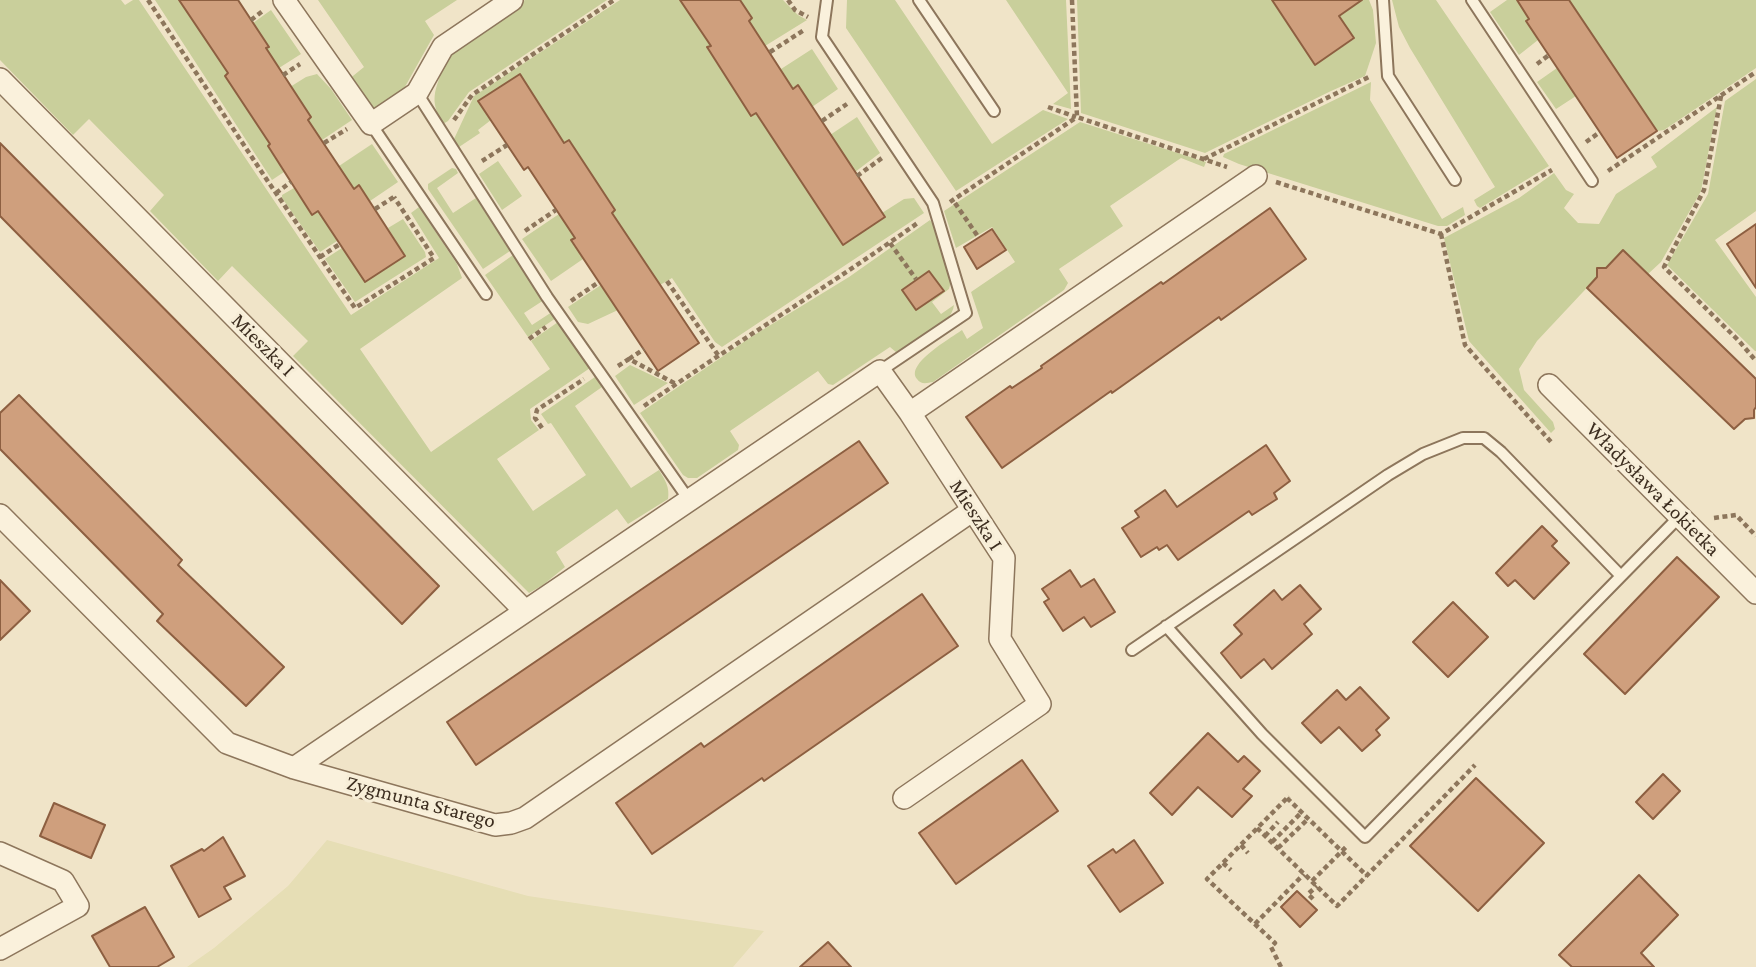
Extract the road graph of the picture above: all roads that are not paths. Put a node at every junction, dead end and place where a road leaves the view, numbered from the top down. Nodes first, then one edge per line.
1 (284, 0) edge
2 (512, 0) edge
3 (827, 0) edge
4 (919, 0) edge
5 (1383, 0) edge
6 (1472, 0) edge
7 (0, 79) edge
8 (418, 93) junction
9 (994, 111) dead end
10 (371, 124) junction
11 (1256, 176) road end
12 (1455, 180) dead end
13 (1592, 181) road end
14 (486, 294) dead end
15 (880, 371) junction
16 (1549, 385) dead end
17 (910, 413) junction
18 (689, 500) junction
19 (973, 510) junction
20 (0, 515) edge
21 (1683, 519) junction
22 (1621, 576) junction
23 (1756, 593) edge
24 (525, 611) junction
25 (1166, 626) junction
26 (1132, 650) dead end
27 (294, 768) junction
28 (904, 798) dead end
29 (0, 853) edge
30 (0, 949) edge

1 - 10 street
2 - 8 street
3 - 15 lane
4 - 9 lane
5 - 12 lane
6 - 13 lane
7 - 24 street, Mieszka I
8 - 10 street
8 - 18 lane
10 - 14 lane
11 - 17 street
15 - 17 street, Mieszka I
15 - 18 street
16 - 21 street, Władysława Łokietka
17 - 19 street, Mieszka I
18 - 24 street
19 - 27 street, Zygmunta Starego
19 - 28 street, Mieszka I
20 - 27 street, Zygmunta Starego
21 - 22 lane
21 - 23 street, Władysława Łokietka
22 - 25 lane
22 - 25 lane
24 - 27 street
25 - 26 lane
29 - 30 street

